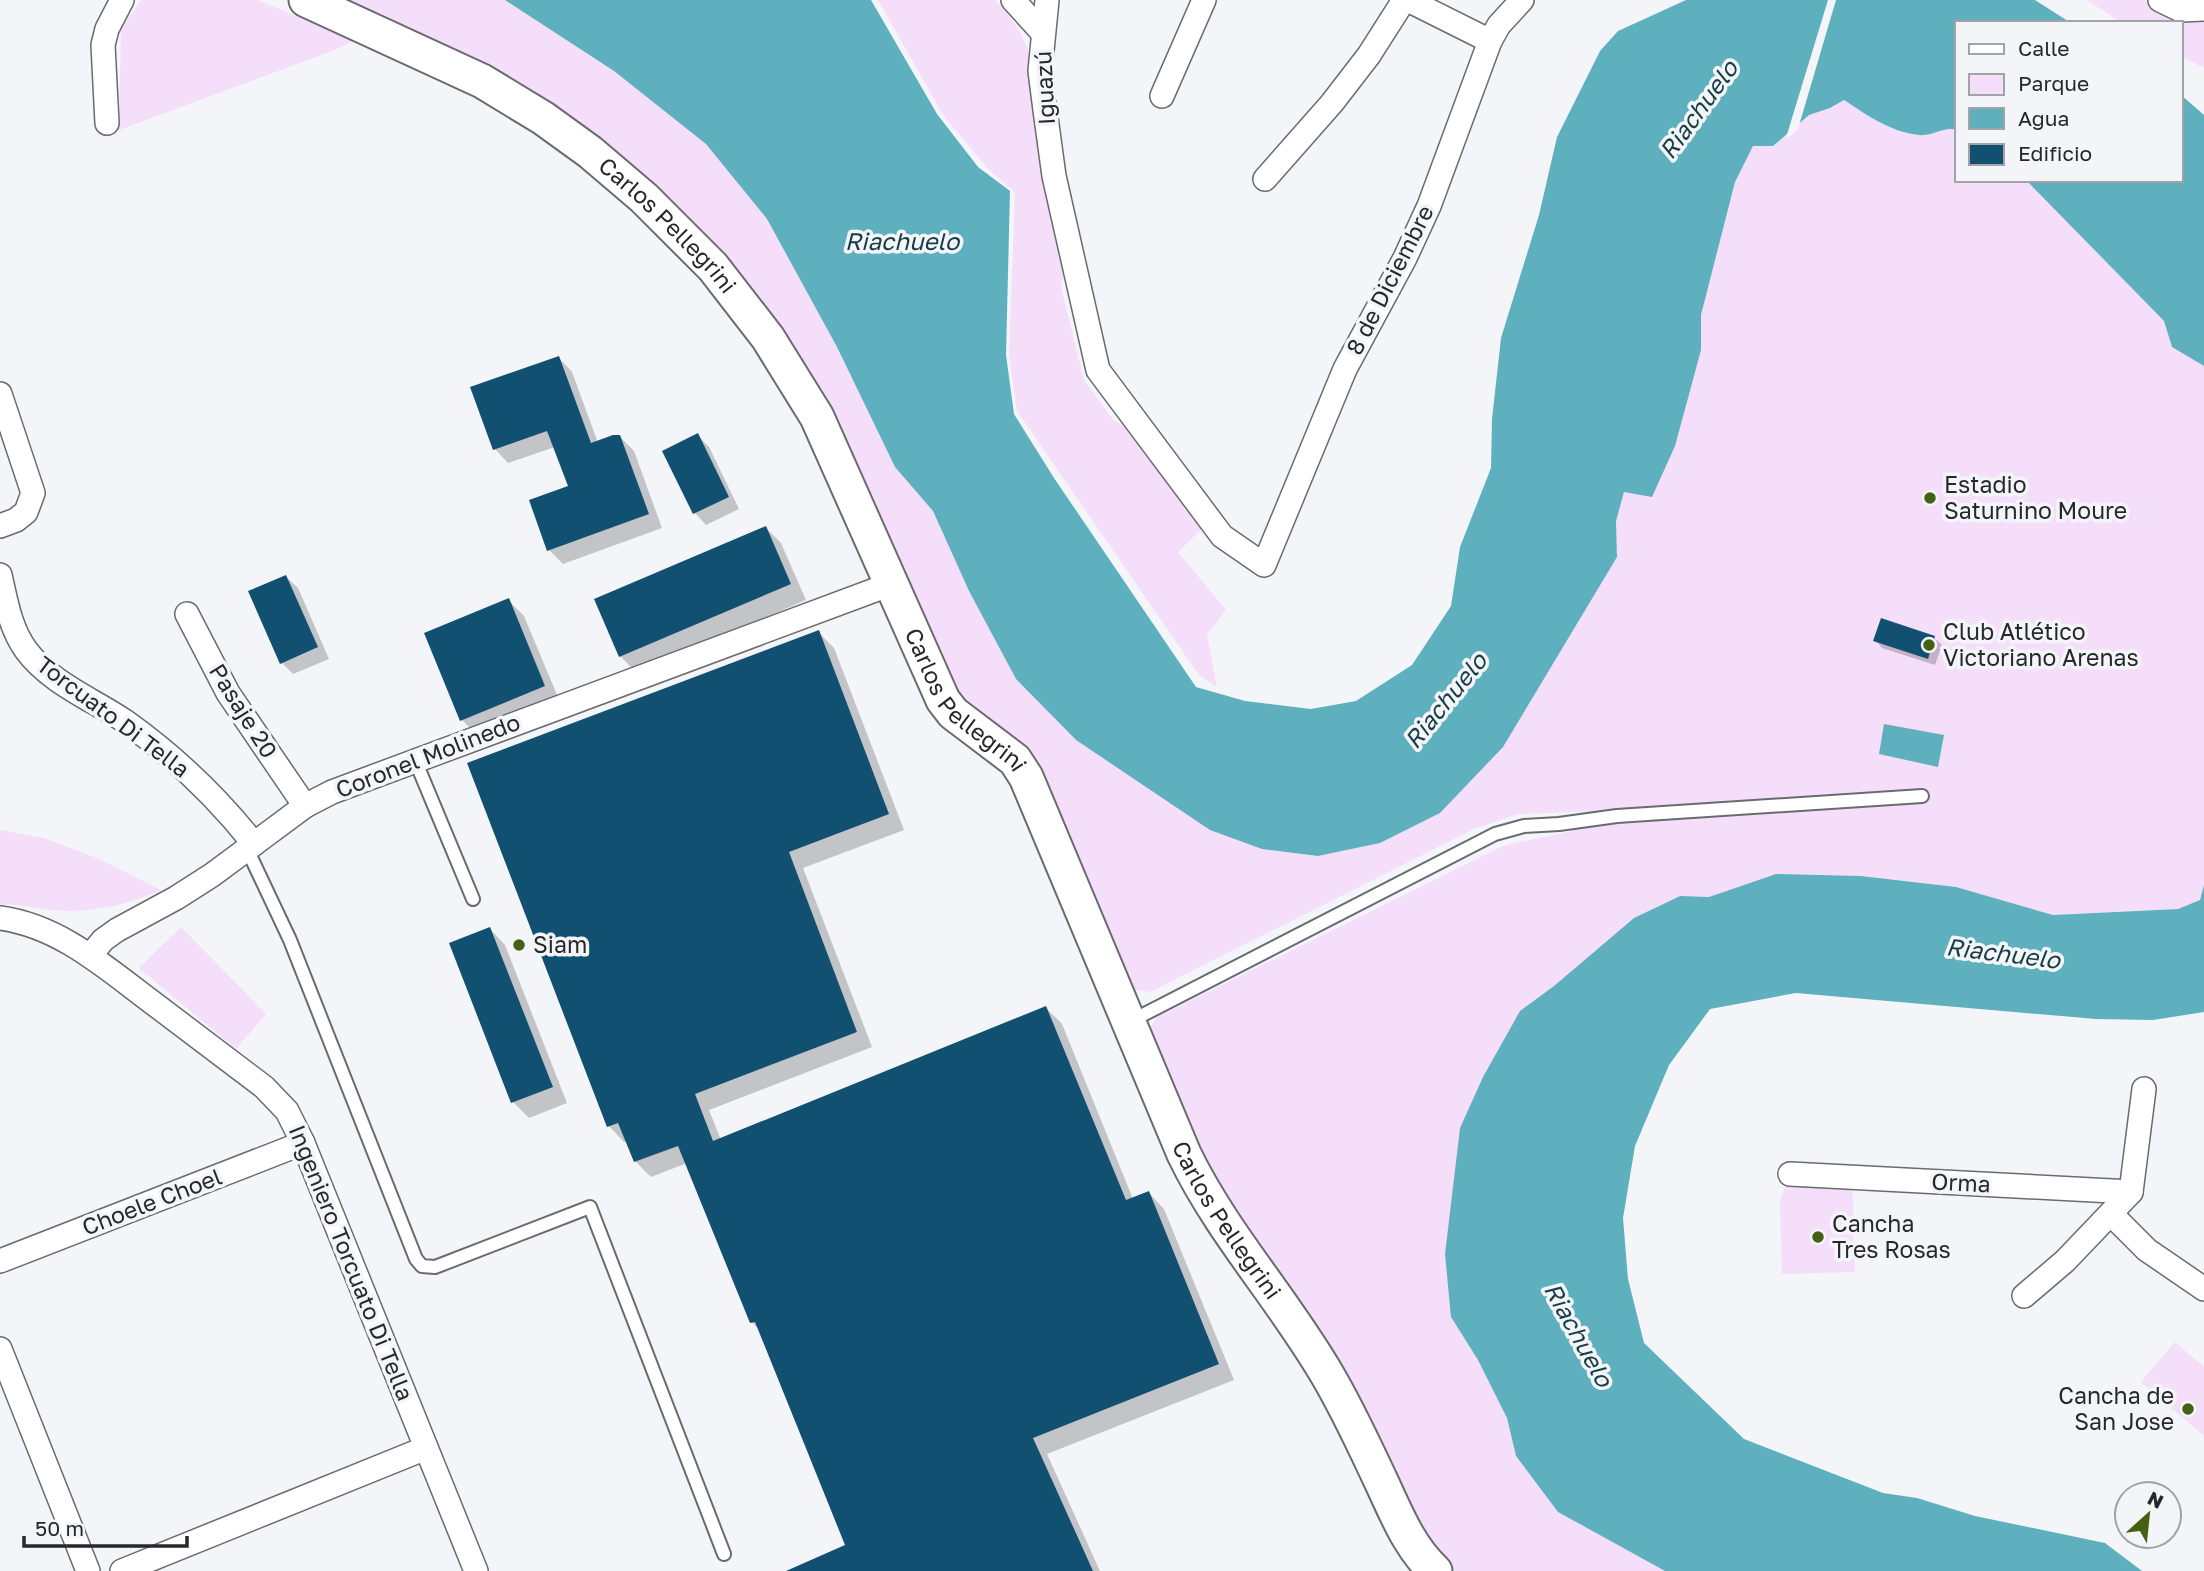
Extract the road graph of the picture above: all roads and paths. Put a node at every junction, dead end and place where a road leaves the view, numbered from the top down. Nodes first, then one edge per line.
1 (122, 0) edge
2 (306, 0) edge
3 (1013, 0) edge
4 (1047, 0) edge
5 (1204, 0) edge
6 (1406, 0) edge
7 (1522, 0) edge
8 (2160, 0) edge
9 (2204, 9) edge
10 (1043, 33) junction
11 (1490, 41) junction
12 (1162, 96) dead end
13 (107, 123) dead end
14 (1265, 179) dead end
15 (0, 394) edge
16 (0, 526) edge
17 (1264, 565) joint
18 (0, 575) edge
19 (891, 584) junction
20 (187, 614) dead end
21 (8, 636) edge
22 (415, 760) junction
23 (1922, 796) dead end
24 (305, 806) junction
25 (251, 846) junction
26 (473, 899) dead end
27 (0, 918) edge
28 (90, 956) junction
29 (1128, 1022) junction
30 (2144, 1089) dead end
31 (303, 1143) junction
32 (1790, 1174) dead end
33 (2131, 1192) junction
34 (2110, 1214) junction
35 (0, 1261) edge
36 (2204, 1289) edge
37 (2024, 1296) dead end
38 (0, 1349) edge
39 (426, 1448) junction
40 (724, 1554) dead end
41 (88, 1571) edge
42 (122, 1571) edge
43 (476, 1571) edge
44 (1435, 1571) edge

1 - 13 street
2 - 19 street, Carlos Pellegrini
3 - 10 street
4 - 10 street, Iguazú
5 - 12 street
6 - 11 street
6 - 14 street
7 - 11 street, 8 de Diciembre
8 - 9 street
10 - 17 street, Iguazú
11 - 17 street, 8 de Diciembre
15 - 16 street
18 - 21 street, Torcuato Di Tella
19 - 22 street, Coronel Molinedo
19 - 29 street, Carlos Pellegrini
20 - 24 street, Pasaje 20
21 - 25 street, Torcuato Di Tella
22 - 24 street, Coronel Molinedo
22 - 26 lane
23 - 29 lane
24 - 25 street, Coronel Molinedo
25 - 28 street, Coronel Molinedo
25 - 40 lane
27 - 28 street
28 - 31 street, Ingeniero Torcuato Di Tella
29 - 44 street, Carlos Pellegrini
30 - 33 street
31 - 35 street, Choele Choel
31 - 39 street, Ingeniero Torcuato Di Tella
32 - 33 street, Orma
33 - 34 street
34 - 36 street
34 - 37 street
38 - 41 street
39 - 42 street
39 - 43 street, Ingeniero Torcuato Di Tella

